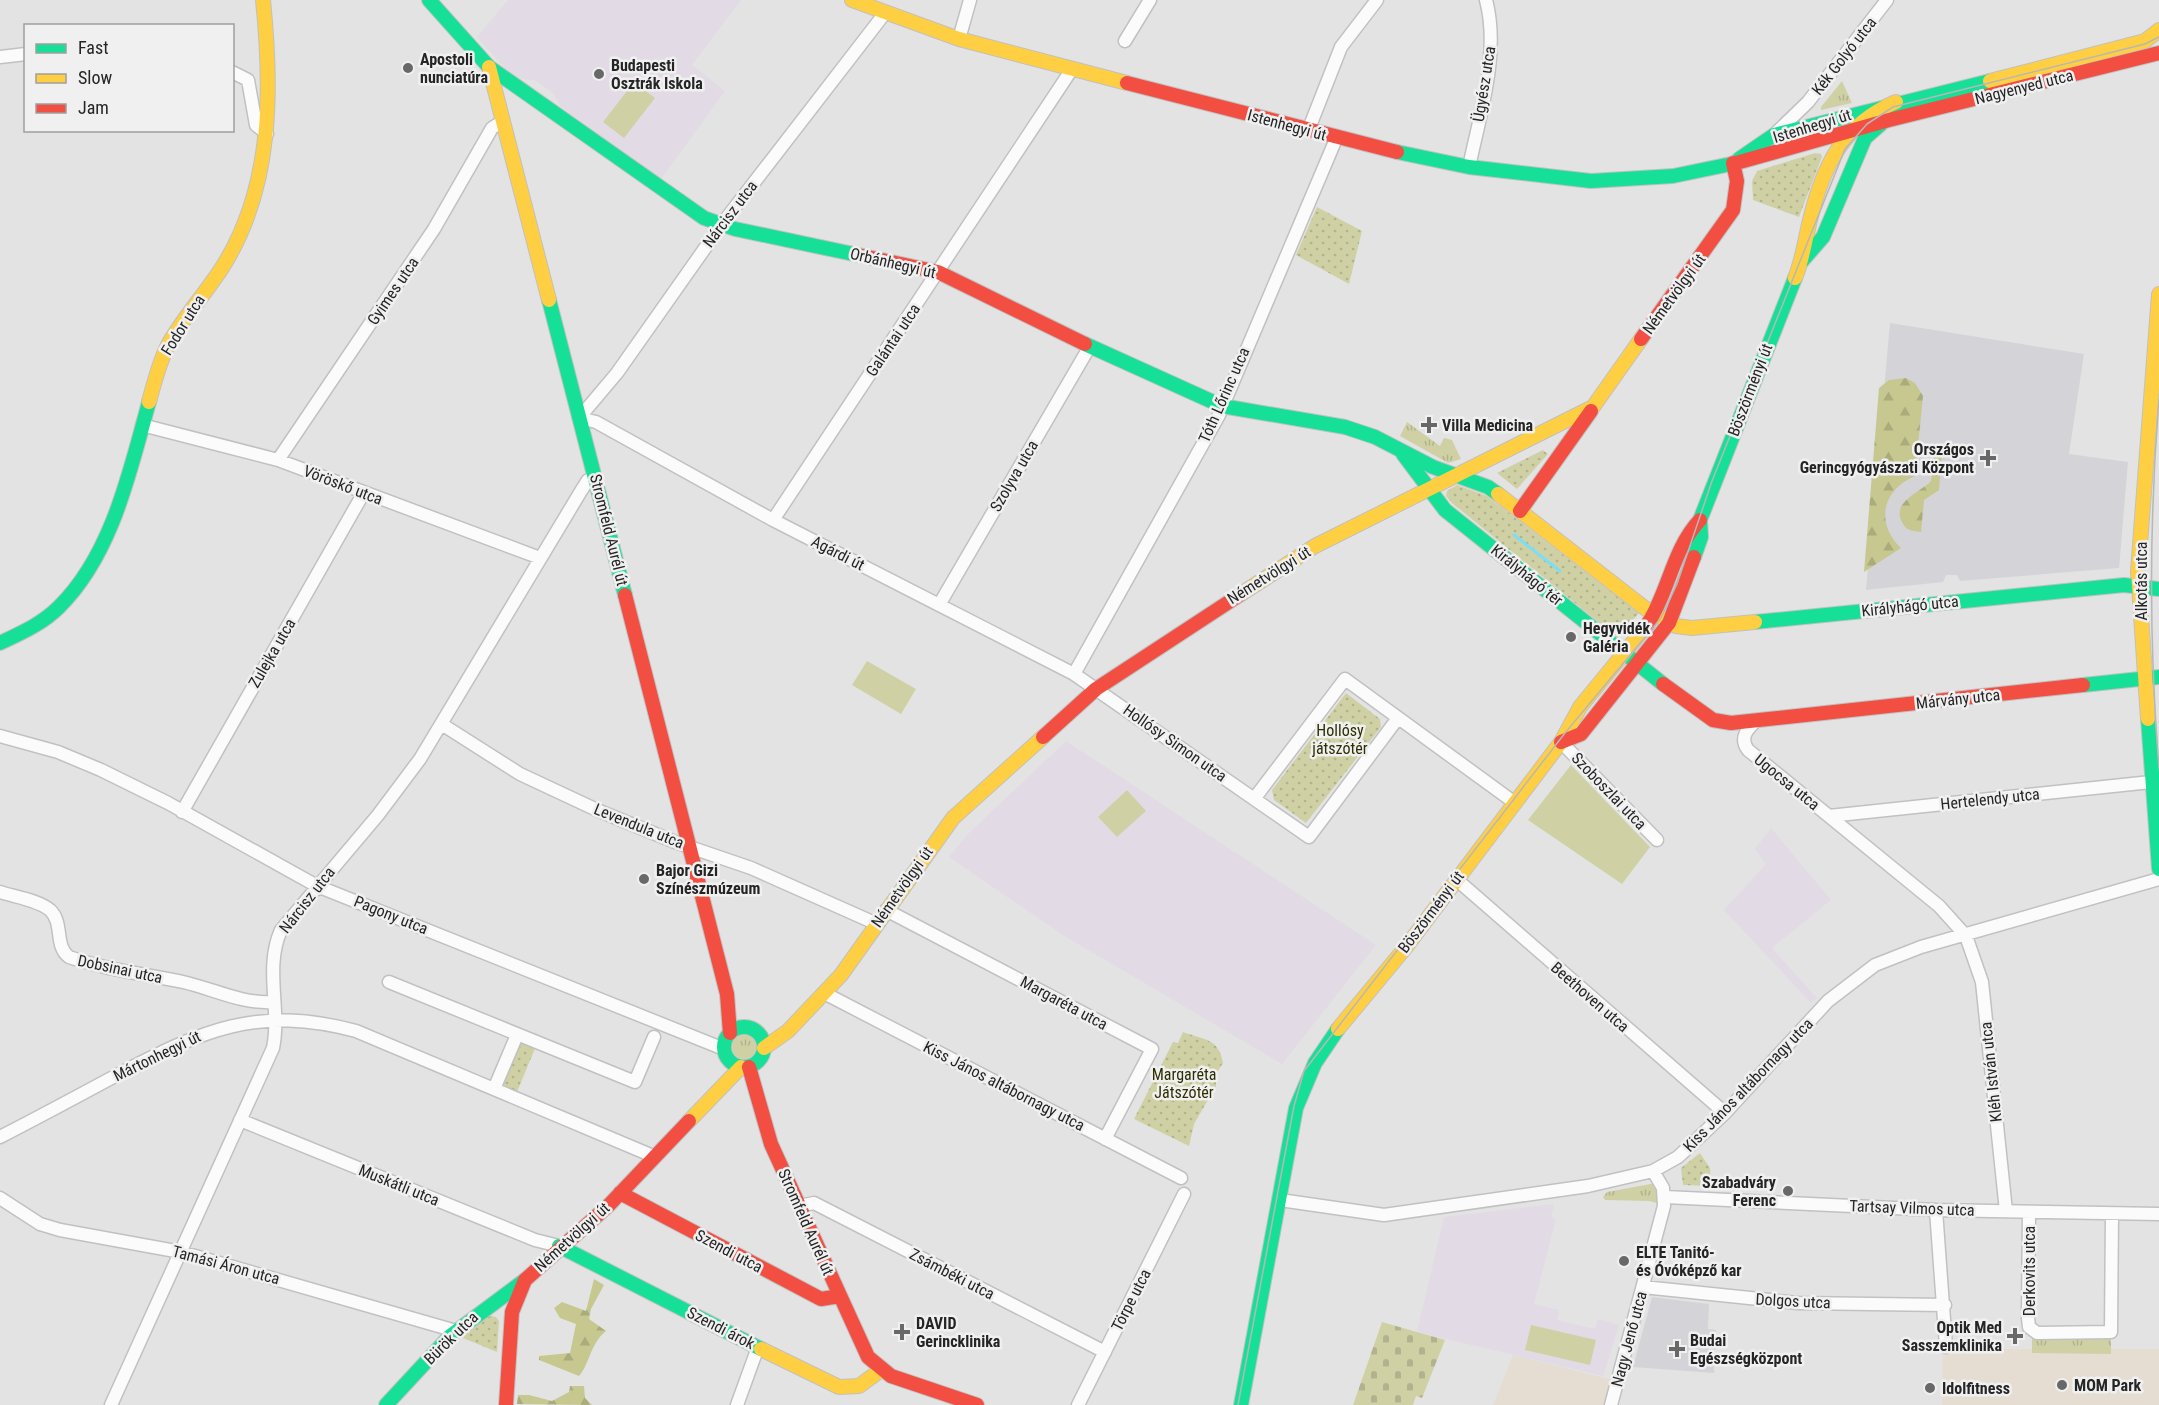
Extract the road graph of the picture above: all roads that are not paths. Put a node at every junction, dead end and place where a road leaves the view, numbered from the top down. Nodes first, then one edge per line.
1 (263, 0) edge
2 (429, 0) edge
3 (852, 0) edge
4 (970, 0) edge
5 (1150, 0) edge
6 (1377, 0) edge
7 (1486, 0) edge
8 (1887, 0) edge
9 (885, 13) junction
10 (2159, 30) edge
11 (959, 39) junction
12 (1125, 41) dead end
13 (2159, 53) edge
14 (24, 54) edge
15 (0, 57) edge
16 (489, 67) junction
17 (1072, 69) junction
18 (234, 73) edge
19 (1896, 102) junction
20 (1889, 120) junction
21 (503, 121) junction
22 (1308, 131) junction
23 (1850, 132) junction
24 (267, 134) junction
25 (1774, 135) junction
26 (1336, 139) junction
27 (1820, 140) junction
28 (1833, 157) junction
29 (1733, 163) junction
30 (1469, 167) junction
31 (722, 224) junction
32 (1802, 261) junction
33 (938, 272) junction
34 (2159, 294) edge
35 (1090, 346) junction
36 (1222, 406) junction
37 (1593, 407) junction
38 (579, 418) junction
39 (142, 425) junction
40 (1402, 453) junction
41 (278, 460) junction
42 (1456, 476) junction
43 (596, 478) junction
44 (1428, 490) junction
45 (363, 494) junction
46 (1520, 511) junction
47 (773, 520) junction
48 (540, 558) junction
49 (2139, 586) junction
50 (2159, 589) edge
51 (939, 605) junction
52 (1662, 619) junction
53 (0, 643) edge
54 (1630, 659) junction
55 (1074, 674) junction
56 (2159, 677) edge
57 (2144, 680) junction
58 (1096, 689) junction
59 (1398, 718) junction
60 (1757, 720) junction
61 (443, 724) junction
62 (0, 736) edge
63 (1562, 742) junction
64 (2151, 782) junction
65 (1254, 799) junction
66 (1515, 803) junction
67 (182, 812) junction
68 (1829, 816) junction
69 (1657, 840) dead end
70 (688, 846) junction
71 (2159, 869) edge
72 (1456, 879) junction
73 (2159, 879) edge
74 (317, 886) junction
75 (0, 892) edge
76 (886, 910) junction
77 (877, 924) junction
78 (1966, 936) junction
79 (389, 982) dead end
80 (727, 994) junction
81 (826, 994) junction
82 (240, 1000) junction
83 (273, 1002) junction
84 (275, 1019) junction
85 (799, 1020) junction
86 (240, 1023) junction
87 (752, 1030) junction
88 (730, 1034) junction
89 (517, 1035) junction
90 (654, 1037) dead end
91 (764, 1048) junction
92 (725, 1053) junction
93 (745, 1067) junction
94 (495, 1089) junction
95 (706, 1101) junction
96 (1725, 1113) junction
97 (240, 1120) junction
98 (0, 1137) edge
99 (1105, 1139) junction
100 (653, 1156) junction
101 (1653, 1171) junction
102 (1181, 1178) dead end
103 (620, 1193) junction
104 (1184, 1194) dead end
105 (1665, 1197) junction
106 (0, 1198) edge
107 (1280, 1200) junction
108 (798, 1206) junction
109 (1936, 1210) junction
110 (2006, 1211) junction
111 (2029, 1212) junction
112 (2112, 1214) junction
113 (2159, 1214) edge
114 (559, 1246) junction
115 (181, 1252) junction
116 (525, 1280) junction
117 (1643, 1287) junction
118 (840, 1296) junction
119 (1945, 1305) junction
120 (477, 1312) junction
121 (512, 1312) junction
122 (456, 1330) junction
123 (758, 1347) junction
124 (1946, 1347) dead end
125 (1105, 1352) junction
126 (881, 1370) junction
127 (111, 1405) edge
128 (386, 1405) edge
129 (506, 1405) edge
130 (737, 1405) edge
131 (977, 1405) edge
132 (1078, 1405) edge
133 (1241, 1405) edge
134 (1611, 1405) edge

1 - 24 street, Fodor utca
2 - 16 street, Orbánhegyi út
3 - 9 street, Istenhegyi út
4 - 11 street
5 - 12 street
6 - 22 street
7 - 30 street, Ügyész utca
8 - 25 street, Kék Golyó utca
9 - 11 street, Istenhegyi út
9 - 31 street, Nárcisz utca
10 - 19 street, Nagyenyed utca
11 - 17 street, Istenhegyi út
13 - 20 street, Nagyenyed utca
14 - 15 street
16 - 21 street, Stromfeld Aurél út
16 - 31 street, Orbánhegyi út
17 - 22 street, Istenhegyi út
17 - 33 street, Galántai utca
18 - 24 street
19 - 23 street, Böszörményi út
19 - 25 street, Istenhegyi út
20 - 23 street, Istenhegyi út
20 - 32 street, Böszörményi út
21 - 38 street, Stromfeld Aurél út
21 - 41 street, Gyimes utca
22 - 26 street, Istenhegyi út
23 - 27 street, Istenhegyi út
23 - 28 street, Böszörményi út
24 - 39 street, Fodor utca
25 - 29 street, Istenhegyi út
26 - 30 street, Istenhegyi út
26 - 36 street, Tóth Lőrinc utca
27 - 28 street, Istenhegyi út
27 - 29 street, Istenhegyi út
28 - 32 street, Böszörményi út
29 - 30 street, Istenhegyi út
29 - 37 street, Németvölgyi út
31 - 33 street, Orbánhegyi út
31 - 38 street, Nárcisz utca
32 - 52 street, Böszörményi út
33 - 35 street, Orbánhegyi út
33 - 47 street, Galántai utca
34 - 49 street, Alkotás utca
35 - 36 street, Orbánhegyi út
35 - 51 street, Szolyva utca
36 - 40 street, Orbánhegyi út
36 - 55 street, Tóth Lőrinc utca
37 - 42 street, Németvölgyi út
37 - 46 street
38 - 43 street, Stromfeld Aurél út
38 - 47 street, Agárdi út
39 - 41 street, Vöröskő utca
39 - 53 street, Fodor utca
40 - 42 street, Orbánhegyi út
40 - 44 street, Orbánhegyi út
41 - 45 street, Vöröskő utca
42 - 44 street, Németvölgyi út
42 - 46 street
43 - 48 street, Nárcisz utca
43 - 70 street, Stromfeld Aurél út
44 - 54 street, Királyhágó tér
44 - 58 street, Németvölgyi út
45 - 48 street, Vöröskő utca
45 - 67 street, Zulejka utca
46 - 52 street
47 - 51 street, Agárdi út
48 - 61 street, Nárcisz utca
49 - 50 street, Királyhágó utca
49 - 52 street, Királyhágó utca
49 - 57 street, Alkotás utca
51 - 55 street, Agárdi út
52 - 54 street, Böszörményi út
54 - 60 street
54 - 63 street, Böszörményi út
54 - 63 street, Böszörményi út
55 - 58 street, Agárdi út
56 - 57 street, Márvány utca
57 - 60 street, Márvány utca
57 - 64 street, Alkotás utca
58 - 65 street, Hollósy Simon utca
58 - 76 street, Németvölgyi út
59 - 65 street, Hollósy Simon utca
59 - 65 street
59 - 66 street
60 - 68 street, Ugocsa utca
61 - 70 street, Levendula utca
61 - 74 street, Nárcisz utca
62 - 67 street, Pagony utca
63 - 66 street, Böszörményi út
63 - 69 street, Szoboszlai utca
64 - 68 street, Hertelendy utca
64 - 71 street, Alkotás utca
66 - 72 street, Böszörményi út
67 - 74 street, Pagony utca
68 - 78 street, Ugocsa utca
70 - 77 street, Levendula utca
70 - 80 street, Stromfeld Aurél út
72 - 96 street, Beethoven utca
72 - 107 street, Böszörményi út
73 - 78 street, Kiss János altábornagy utca
74 - 83 street, Nárcisz utca
74 - 92 street, Pagony utca
75 - 82 street, Dobsinai utca
76 - 77 street, Németvölgyi út
76 - 99 street, Margaréta utca
77 - 81 street, Németvölgyi út
78 - 96 street, Kiss János altábornagy utca
78 - 110 street, Kléh István utca
79 - 89 street
80 - 87 street, Stromfeld Aurél út
80 - 88 street, Stromfeld Aurél út
81 - 85 street, Németvölgyi út
81 - 99 street, Kiss János altábornagy utca
82 - 83 street, Dobsinai utca
82 - 86 street
83 - 84 street, Nárcisz utca
84 - 86 street, Mártonhegyi út
84 - 94 street, Mártonhegyi út
84 - 97 street, Nárcisz utca
85 - 87 street, Németvölgyi út
85 - 91 street, Németvölgyi út
86 - 98 street, Mártonhegyi út
87 - 88 street
87 - 91 street
88 - 92 street
89 - 90 street
89 - 94 street
91 - 93 street
92 - 93 street
92 - 95 street, Németvölgyi út
93 - 95 street, Németvölgyi út
93 - 108 street, Stromfeld Aurél út
94 - 100 street, Mártonhegyi út
95 - 100 street, Németvölgyi út
96 - 101 street, Kiss János altábornagy utca
97 - 114 street, Muskátli utca
97 - 115 street, Nárcisz utca
99 - 102 street, Kiss János altábornagy utca
100 - 103 street, Németvölgyi út
101 - 105 street
101 - 107 street, Kiss János altábornagy utca
103 - 114 street, Németvölgyi út
103 - 118 street, Szendi utca
104 - 125 street, Törpe utca
105 - 109 street, Tartsay Vilmos utca
105 - 117 street, Nagy Jenő utca
106 - 115 street, Tamási Áron utca
107 - 133 street, Böszörményi út
108 - 118 street, Stromfeld Aurél út
108 - 125 street, Zsámbéki utca
109 - 110 street, Tartsay Vilmos utca
109 - 119 street
110 - 111 street, Tartsay Vilmos utca
111 - 112 street, Tartsay Vilmos utca
111 - 112 street, Derkovits utca
112 - 113 street, Tartsay Vilmos utca
114 - 116 street, Németvölgyi út
114 - 123 street, Szendi árok
115 - 122 street, Tamási Áron utca
115 - 127 street, Nárcisz utca
116 - 120 street, Bürök utca
116 - 121 street, Németvölgyi út
117 - 119 street, Dolgos utca
117 - 134 street, Nagy Jenő utca
118 - 126 street, Stromfeld Aurél út
119 - 124 street
120 - 121 street
120 - 122 street, Bürök utca
121 - 129 street, Németvölgyi út
122 - 128 street, Bürök utca
123 - 126 street, Szendi árok
123 - 130 street
125 - 132 street, Törpe utca
126 - 131 street

